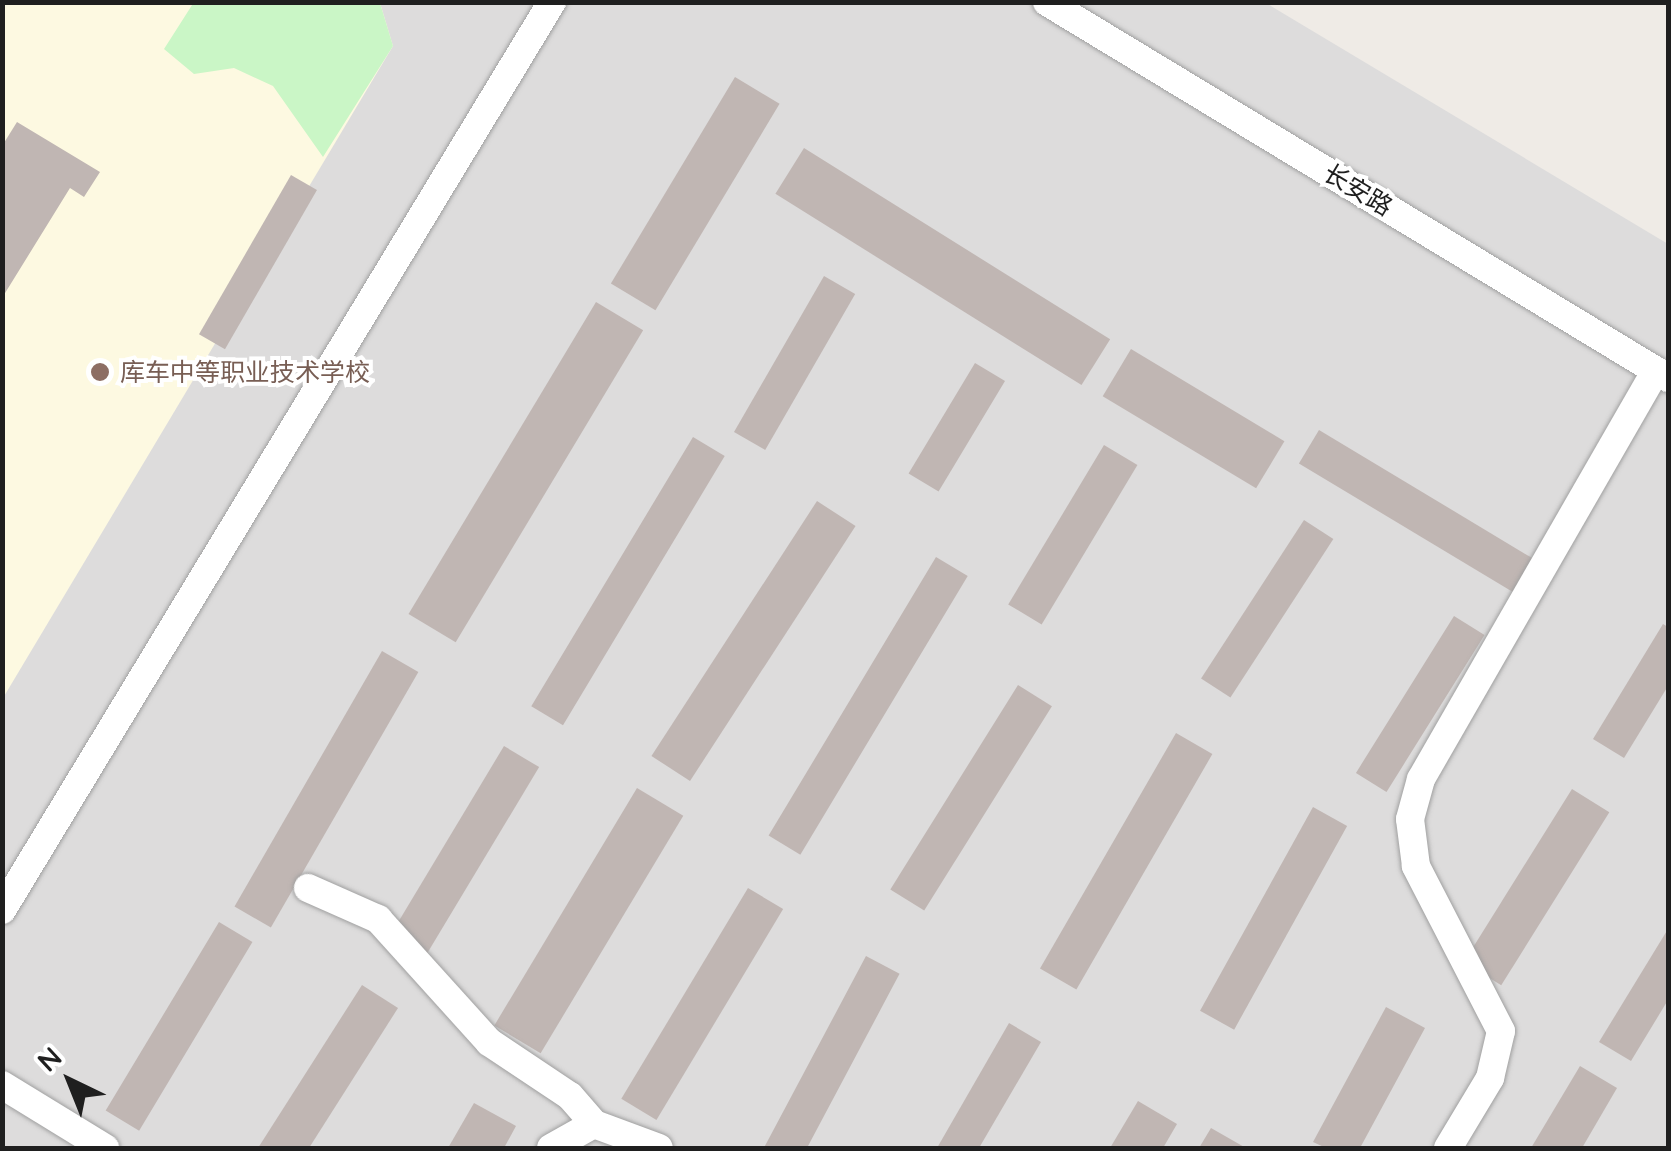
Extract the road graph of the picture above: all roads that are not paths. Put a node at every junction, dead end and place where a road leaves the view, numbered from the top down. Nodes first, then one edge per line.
1 (552, 2) edge
2 (1047, 2) edge
3 (1662, 375) edge
4 (308, 888) dead end
5 (2, 910) edge
6 (2, 1085) edge
7 (594, 1124) junction
8 (105, 1148) edge
9 (551, 1148) edge
10 (659, 1148) edge
11 (1448, 1148) edge

1 - 5 street
2 - 3 street, 长安路
3 - 11 street
4 - 7 street
6 - 8 street
7 - 9 street
7 - 10 street

